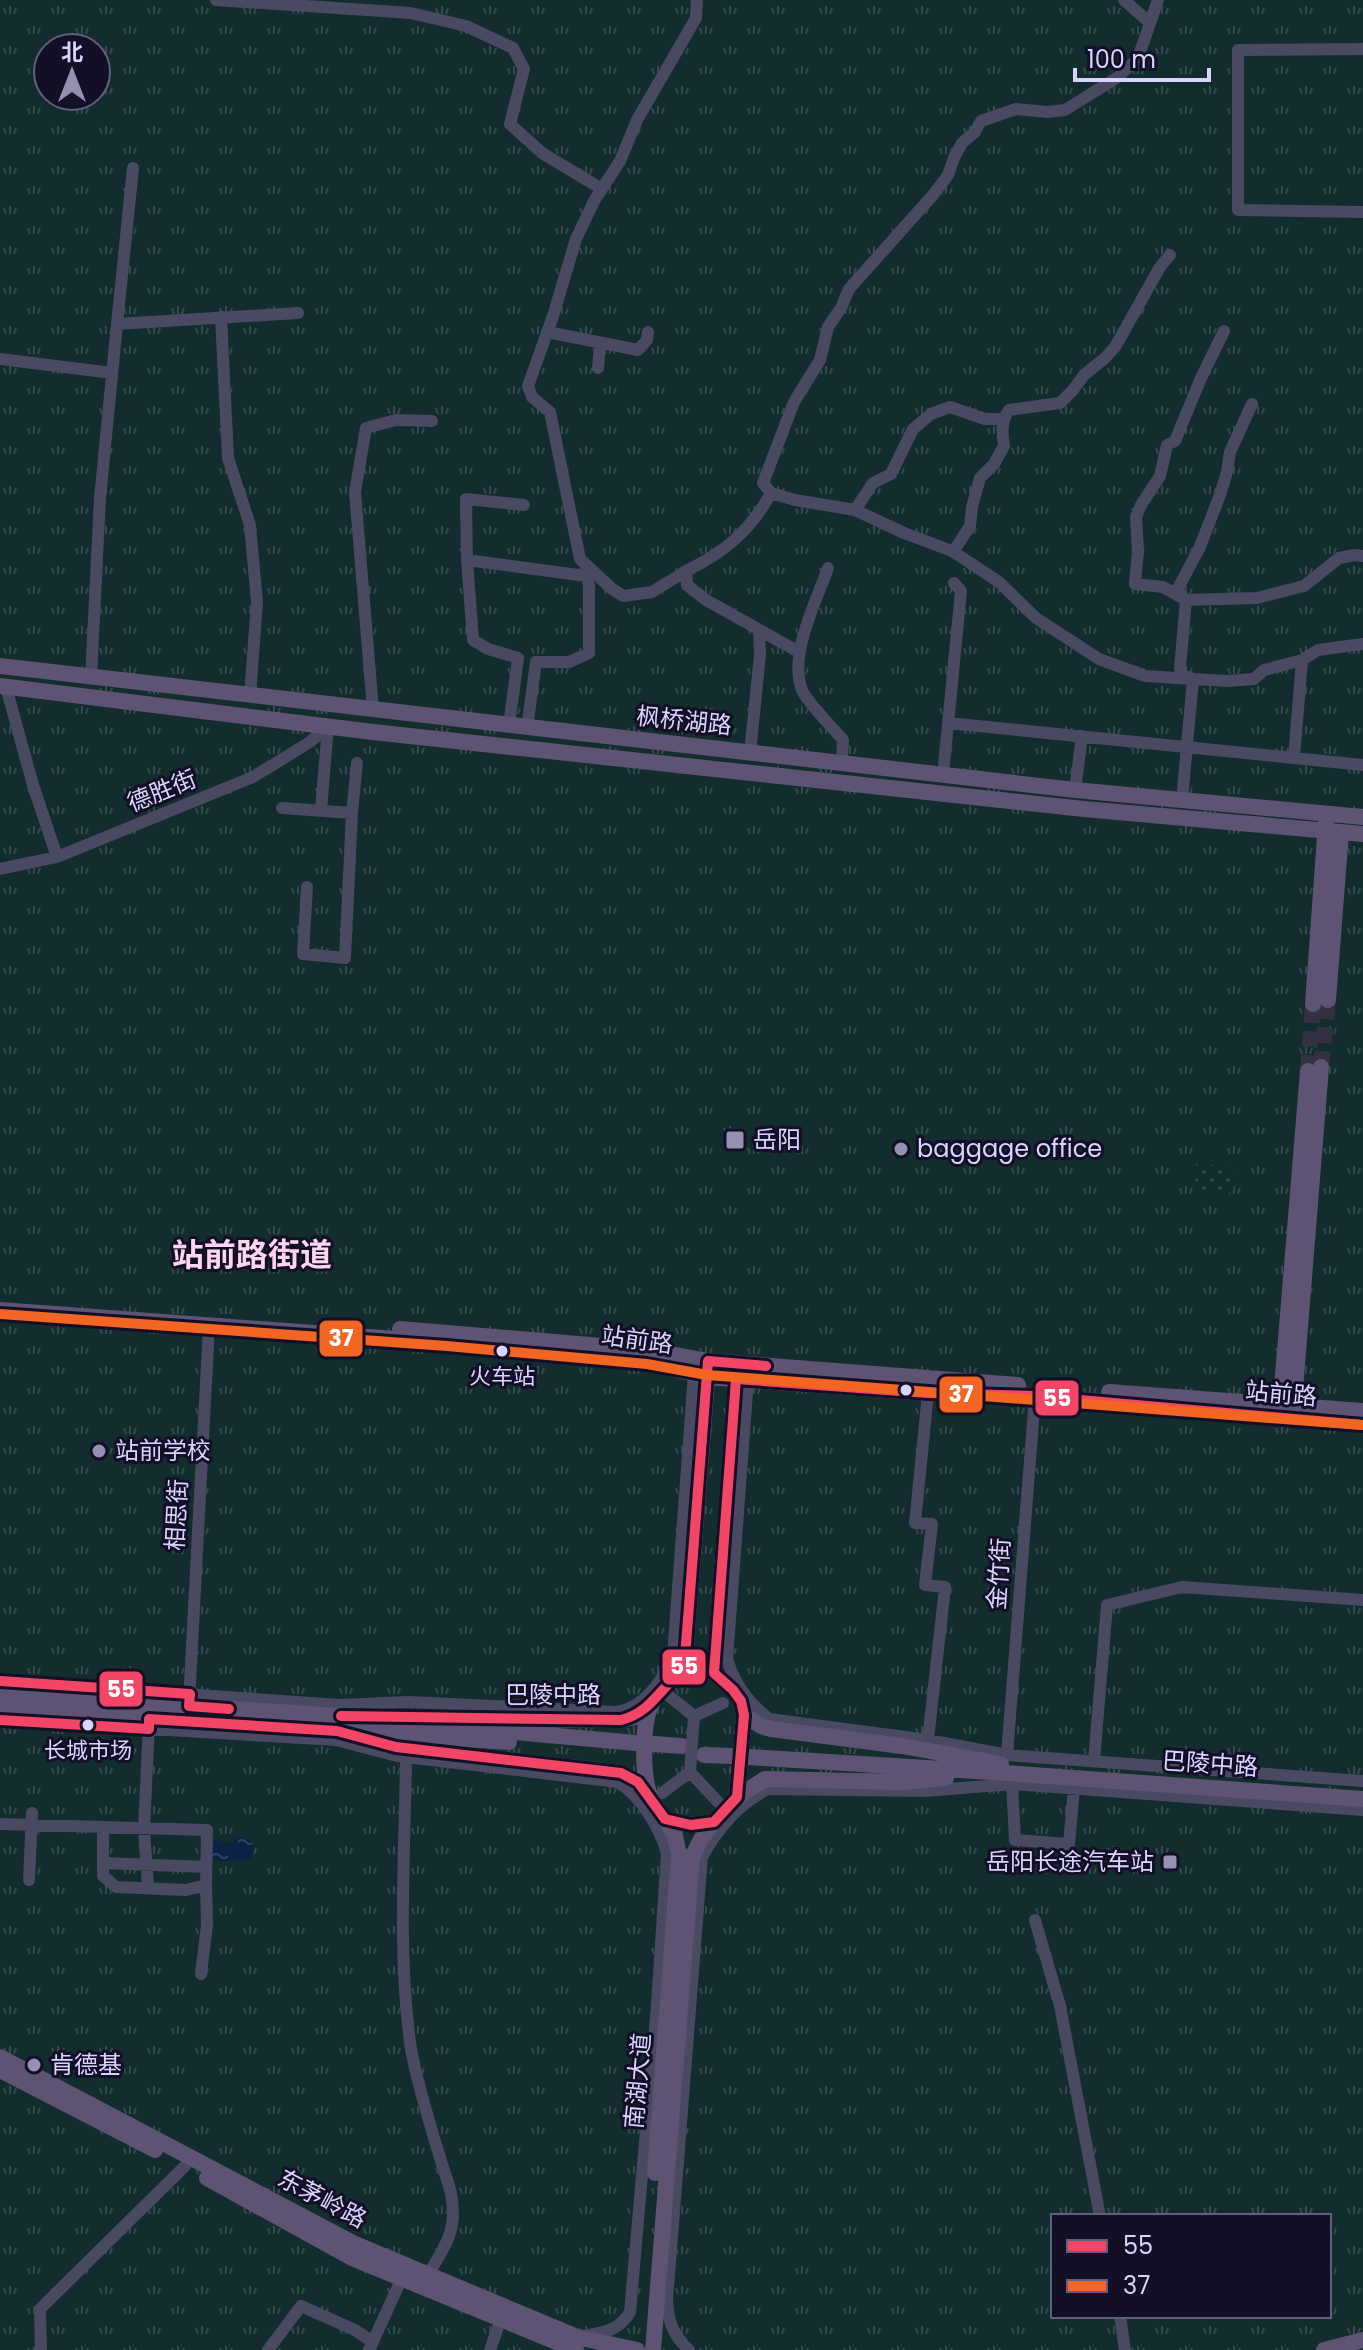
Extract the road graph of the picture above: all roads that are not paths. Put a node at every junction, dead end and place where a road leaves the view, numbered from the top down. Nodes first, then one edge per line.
1 (216, 0) edge
2 (697, 0) edge
3 (1124, 0) edge
4 (1158, 0) edge
5 (268, 2) edge
6 (1150, 23) junction
7 (1363, 49) edge
8 (133, 168) dead end
9 (602, 189) junction
10 (1363, 212) edge
11 (1170, 255) dead end
12 (298, 313) dead end
13 (221, 317) junction
14 (117, 324) junction
15 (1224, 331) dead end
16 (547, 332) junction
17 (648, 332) dead end
18 (600, 343) junction
19 (0, 359) edge
20 (598, 368) dead end
21 (112, 373) junction
22 (1252, 404) dead end
23 (1004, 419) junction
24 (432, 421) dead end
25 (771, 493) junction
26 (524, 505) dead end
27 (855, 510) junction
28 (953, 552) junction
29 (1363, 556) edge
30 (467, 560) junction
31 (828, 568) dead end
32 (686, 571) junction
33 (954, 583) dead end
34 (1186, 600) junction
35 (759, 631) junction
36 (1363, 644) edge
37 (799, 652) junction
38 (515, 658) junction
39 (1302, 660) junction
40 (536, 662) junction
41 (0, 666) edge
42 (91, 678) junction
43 (1193, 679) junction
44 (3, 687) edge
45 (250, 696) junction
46 (373, 710) junction
47 (948, 723) junction
48 (328, 726) junction
49 (509, 726) junction
50 (527, 728) junction
51 (1082, 736) junction
52 (1186, 747) junction
53 (750, 753) junction
54 (1294, 758) junction
55 (357, 763) dead end
56 (842, 763) junction
57 (1363, 765) edge
58 (943, 775) junction
59 (1075, 790) junction
60 (1182, 800) junction
61 (282, 808) dead end
62 (321, 810) junction
63 (352, 813) junction
64 (1326, 814) junction
65 (1363, 817) edge
66 (1333, 832) junction
67 (1363, 834) edge
68 (57, 857) junction
69 (0, 869) edge
70 (307, 887) dead end
71 (1320, 1002) tunnel mouth
72 (1315, 1069) tunnel mouth
73 (0, 1300) edge
74 (0, 1310) edge
75 (209, 1326) junction
76 (703, 1370) junction
77 (741, 1374) junction
78 (928, 1393) junction
79 (1035, 1396) junction
80 (1363, 1411) edge
81 (1287, 1412) junction
82 (1363, 1425) edge
83 (1363, 1600) edge
84 (684, 1670) junction
85 (714, 1673) junction
86 (3, 1689) edge
87 (669, 1696) dead end
88 (190, 1700) junction
89 (723, 1703) dead end
90 (0, 1708) edge
91 (650, 1708) junction
92 (744, 1715) junction
93 (694, 1716) junction
94 (0, 1720) edge
95 (149, 1724) junction
96 (337, 1724) junction
97 (928, 1740) junction
98 (636, 1747) dead end
99 (654, 1748) dead end
100 (682, 1749) dead end
101 (704, 1751) dead end
102 (406, 1757) junction
103 (1094, 1761) junction
104 (1008, 1769) junction
105 (690, 1772) junction
106 (1363, 1781) edge
107 (1074, 1788) junction
108 (1363, 1792) edge
109 (656, 1795) junction
110 (737, 1797) junction
111 (1363, 1799) edge
112 (718, 1802) dead end
113 (1363, 1810) edge
114 (31, 1819) junction
115 (665, 1819) junction
116 (714, 1822) junction
117 (0, 1824) edge
118 (103, 1827) junction
119 (144, 1828) junction
120 (103, 1863) junction
121 (145, 1864) junction
122 (206, 1867) junction
123 (29, 1880) dead end
124 (206, 1885) junction
125 (148, 1888) junction
126 (1035, 1920) dead end
127 (201, 1974) dead end
128 (0, 2057) edge
129 (669, 2066) junction
130 (0, 2070) edge
131 (185, 2166) junction
132 (1100, 2214) edge
133 (428, 2275) junction
134 (402, 2278) junction
135 (501, 2318) junction
136 (1120, 2318) edge
137 (1363, 2340) edge
138 (576, 2344) edge
139 (371, 2346) edge
140 (1363, 2348) edge
141 (41, 2350) edge
142 (268, 2350) edge
143 (490, 2350) edge
144 (640, 2350) edge
145 (653, 2350) edge
146 (689, 2350) edge
147 (1125, 2350) edge
148 (1324, 2350) edge
149 (1356, 2350) edge

1 - 5 street
2 - 9 street
3 - 6 street
4 - 6 street
5 - 9 street
6 - 25 street
7 - 10 street
8 - 14 street
9 - 16 street
11 - 23 street
12 - 13 street
13 - 14 street
13 - 45 street
14 - 21 street
15 - 34 street
16 - 18 street
16 - 32 street
17 - 18 street
18 - 20 street
19 - 21 street
21 - 42 street
22 - 34 street
23 - 27 street
23 - 28 street
24 - 46 street
25 - 27 street
25 - 32 street
26 - 30 street
27 - 28 street
28 - 43 street
29 - 34 street
30 - 38 street
30 - 40 street
31 - 37 street
32 - 35 street
33 - 47 street
34 - 43 street
35 - 37 street
35 - 53 street
36 - 39 street
37 - 56 street
38 - 40 street
38 - 49 street
39 - 43 street
39 - 54 street
40 - 50 street
41 - 42 main road, 枫桥湖路
42 - 45 main road, 枫桥湖路
43 - 52 street
44 - 48 main road, 枫桥湖路
44 - 68 street
45 - 46 main road, 枫桥湖路
46 - 49 main road, 枫桥湖路
47 - 51 street
47 - 58 street
48 - 62 street
48 - 66 main road, 枫桥湖路
48 - 68 street, 德胜街
49 - 50 main road, 枫桥湖路
50 - 53 main road, 枫桥湖路
51 - 52 street
51 - 59 street
52 - 54 street
52 - 60 street
53 - 56 main road, 枫桥湖路
54 - 57 street
55 - 63 street
56 - 58 main road, 枫桥湖路
58 - 59 main road, 枫桥湖路
59 - 60 main road, 枫桥湖路
60 - 64 main road, 枫桥湖路
61 - 62 street
62 - 63 street
63 - 70 street
64 - 65 main road, 枫桥湖路
64 - 66 main road
66 - 67 main road, 枫桥湖路
66 - 71 main road
68 - 69 street, 德胜街
72 - 81 main road
73 - 76 main road, 站前路
74 - 75 main road, 站前路
75 - 76 main road, 站前路
75 - 88 street, 相思街
76 - 77 main road, 站前路
76 - 84 main road
76 - 88 street
77 - 78 main road, 站前路
77 - 81 main road, 站前路
77 - 85 main road
77 - 97 street
78 - 79 main road, 站前路
78 - 97 street
79 - 81 main road, 站前路
79 - 104 street, 金竹街
80 - 81 main road, 站前路
81 - 82 main road, 站前路
83 - 103 street
84 - 85 main road
84 - 91 main road, bridge
85 - 92 main road, bridge
86 - 88 main road, 巴陵中路
87 - 93 street
88 - 96 main road, 巴陵中路
89 - 93 street
90 - 95 main road, 巴陵中路
91 - 96 main road, 巴陵中路
91 - 109 main road, bridge
92 - 104 main road, 巴陵中路
92 - 110 main road, bridge
93 - 105 street, bridge
94 - 95 street
95 - 96 main road, 巴陵中路
95 - 102 street
95 - 119 street
96 - 98 main road, 巴陵中路
96 - 109 main road, 巴陵中路
97 - 104 street
99 - 100 main road
101 - 104 main road, 巴陵中路
102 - 133 street
102 - 138 street
103 - 104 street
103 - 106 street
104 - 107 street
104 - 107 street, 金竹街
104 - 108 main road, 巴陵中路
104 - 110 main road, 巴陵中路
104 - 111 main road, 巴陵中路
104 - 146 street
105 - 109 street
105 - 112 street
107 - 113 street
109 - 115 main road, 巴陵中路, bridge
110 - 116 main road, 巴陵中路, bridge
114 - 117 street
114 - 118 street
114 - 123 street
115 - 116 main road
115 - 129 main road, 南湖大道
116 - 129 main road, 巴陵中路
118 - 119 street
118 - 120 street
119 - 121 street
119 - 122 street
120 - 121 street
120 - 125 street
121 - 122 street
121 - 125 street
122 - 124 street
124 - 125 street
124 - 127 street
126 - 132 street
128 - 133 main road, 东茅岭路
129 - 144 main road, 南湖大道
129 - 145 main road, 南湖大道
130 - 131 main road, 东茅岭路
131 - 134 main road, 东茅岭路
131 - 141 street
133 - 138 main road, 东茅岭路
134 - 135 main road, 东茅岭路
134 - 139 street
135 - 138 main road, 东茅岭路
135 - 143 street
136 - 147 street
137 - 148 main road
138 - 144 main road, 东茅岭路
139 - 142 street
140 - 149 main road

